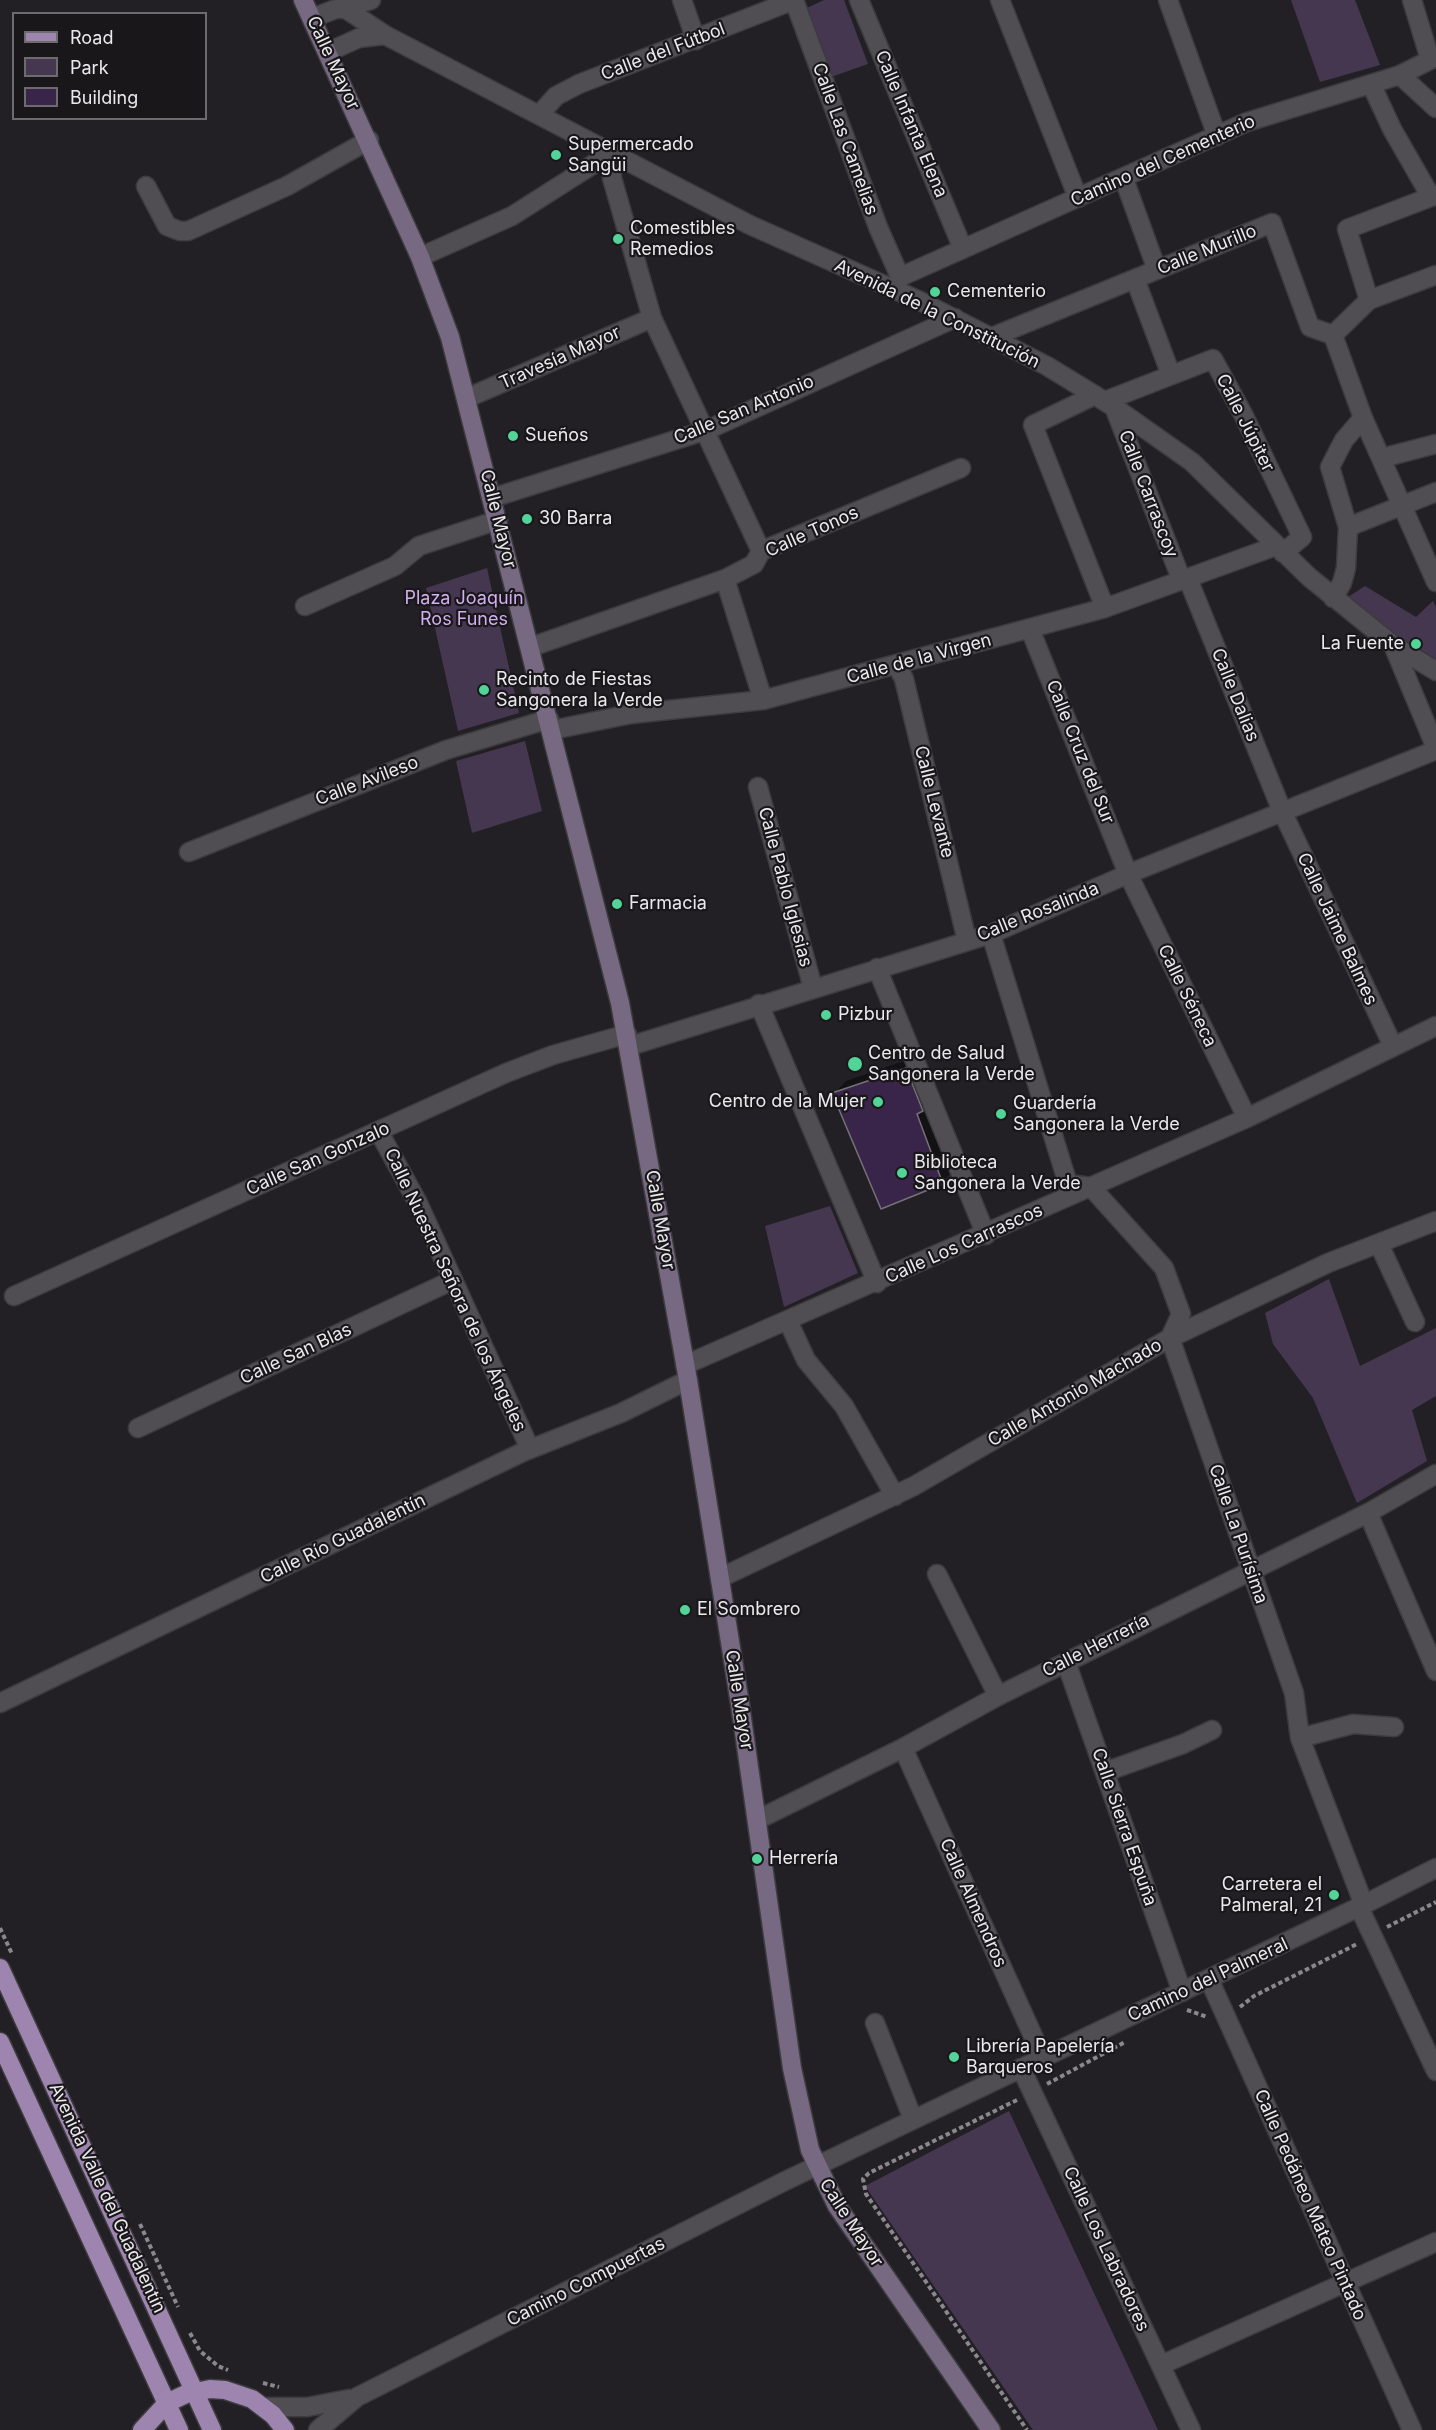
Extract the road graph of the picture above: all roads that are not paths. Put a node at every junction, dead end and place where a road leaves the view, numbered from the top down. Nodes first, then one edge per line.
1 (303, 0) edge
2 (371, 0) edge
3 (682, 0) edge
4 (794, 0) edge
5 (859, 0) edge
6 (1000, 0) edge
7 (1168, 0) edge
8 (1412, 0) edge
9 (347, 12) junction
10 (312, 18) junction
11 (385, 35) junction
12 (696, 40) junction
13 (350, 42) junction
14 (328, 52) junction
15 (1433, 58) edge
16 (1400, 75) junction
17 (1371, 84) junction
18 (1436, 108) edge
19 (539, 115) junction
20 (1217, 136) junction
21 (369, 140) junction
22 (611, 153) junction
23 (1124, 178) junction
24 (146, 186) dead end
25 (1434, 196) edge
26 (1078, 198) junction
27 (963, 249) junction
28 (420, 257) junction
29 (1157, 270) junction
30 (1436, 275) edge
31 (1135, 279) junction
32 (897, 283) junction
33 (1368, 300) junction
34 (652, 318) junction
35 (955, 318) junction
36 (1333, 335) junction
37 (992, 337) junction
38 (1171, 375) junction
39 (467, 398) junction
40 (1105, 401) junction
41 (1363, 418) junction
42 (707, 430) junction
43 (1436, 444) edge
44 (1382, 458) junction
45 (962, 468) dead end
46 (1436, 492) edge
47 (492, 498) junction
48 (1402, 504) junction
49 (498, 520) junction
50 (1348, 527) junction
51 (1280, 550) junction
52 (762, 551) junction
53 (725, 579) junction
54 (1185, 580) junction
55 (1436, 582) edge
56 (1333, 598) junction
57 (305, 606) dead end
58 (1106, 608) junction
59 (1030, 629) junction
60 (1393, 645) junction
61 (531, 647) junction
62 (897, 665) junction
63 (1436, 671) edge
64 (763, 700) junction
65 (550, 725) junction
66 (1436, 749) edge
67 (758, 787) dead end
68 (1282, 811) junction
69 (189, 852) dead end
70 (1128, 874) junction
71 (991, 934) junction
72 (968, 941) junction
73 (877, 968) junction
74 (813, 988) junction
75 (759, 1004) junction
76 (1436, 1026) edge
77 (629, 1040) junction
78 (1393, 1046) junction
79 (1247, 1118) junction
80 (379, 1132) junction
81 (1091, 1187) junction
82 (1436, 1221) edge
83 (986, 1234) junction
84 (1379, 1244) junction
85 (453, 1280) junction
86 (877, 1283) junction
87 (14, 1296) dead end
88 (788, 1321) junction
89 (1415, 1322) dead end
90 (1170, 1338) junction
91 (686, 1372) junction
92 (138, 1428) dead end
93 (530, 1449) junction
94 (1436, 1474) edge
95 (895, 1496) junction
96 (1368, 1513) junction
97 (1249, 1569) junction
98 (937, 1574) dead end
99 (720, 1578) junction
100 (1065, 1662) junction
101 (1436, 1671) edge
102 (998, 1696) junction
103 (0, 1703) edge
104 (1394, 1727) dead end
105 (1212, 1730) dead end
106 (1300, 1738) junction
107 (903, 1748) junction
108 (1105, 1772) junction
109 (757, 1820) junction
110 (1436, 1868) edge
111 (1362, 1906) junction
112 (7, 1964) edge
113 (1209, 1979) junction
114 (1182, 2001) junction
115 (875, 2023) dead end
116 (0, 2042) edge
117 (1043, 2058) junction
118 (1022, 2068) junction
119 (1436, 2071) edge
120 (913, 2120) junction
121 (816, 2166) junction
122 (1436, 2242) edge
123 (1346, 2284) junction
124 (1161, 2365) junction
125 (196, 2391) junction
126 (357, 2397) junction
127 (167, 2403) junction
128 (265, 2407) junction
129 (142, 2430) edge
130 (179, 2430) edge
131 (212, 2430) edge
132 (285, 2430) edge
133 (318, 2430) edge
134 (991, 2430) edge
135 (1191, 2430) edge
136 (1412, 2430) edge

1 - 10 street, Calle Mayor
2 - 9 street
3 - 12 street
4 - 12 street, Calle del Fútbol
4 - 32 street, Calle Las Camelias
5 - 27 street, Calle Infanta Elena
6 - 26 street
7 - 20 street
8 - 15 street
9 - 10 street
9 - 11 street, Avenida de la Constitución
9 - 13 street
10 - 14 street, Calle Mayor
11 - 13 street
11 - 19 street, Avenida de la Constitución
12 - 19 street, Calle del Fútbol
13 - 14 street
14 - 21 street, Calle Mayor
15 - 16 street, Camino del Cementerio
16 - 17 street, Camino del Cementerio
16 - 18 street
17 - 20 street, Camino del Cementerio
17 - 25 street
19 - 22 street, Avenida de la Constitución
20 - 23 street, Camino del Cementerio
21 - 24 street
21 - 28 street, Calle Mayor
22 - 28 street
22 - 32 street, Avenida de la Constitución
22 - 34 street
23 - 26 street, Camino del Cementerio
23 - 29 street
25 - 33 street
26 - 27 street, Camino del Cementerio
27 - 32 street, Camino del Cementerio
28 - 39 street, Calle Mayor
29 - 31 street, Calle Murillo
29 - 36 street, Calle Murillo
30 - 33 street
31 - 37 street, Calle Murillo
31 - 38 street
32 - 35 street, Avenida de la Constitución
33 - 36 street
34 - 39 street, Travesía Mayor
34 - 42 street
35 - 37 street, Avenida de la Constitución
35 - 42 street, Calle San Antonio
36 - 41 street
37 - 40 street, Avenida de la Constitución
38 - 40 street, Calle Júpiter
38 - 51 street, Calle Júpiter
39 - 47 street, Calle Mayor
40 - 51 street, Avenida de la Constitución
40 - 54 street, Calle Carrascoy
40 - 58 street, Calle Júpiter
41 - 44 street
41 - 50 street
42 - 47 street, Calle San Antonio
42 - 52 street
43 - 44 street
44 - 48 street
45 - 52 street, Calle Tonos
46 - 48 street
47 - 49 street, Calle Mayor
48 - 50 street
48 - 55 street
49 - 57 street
49 - 61 street, Calle Mayor
50 - 56 street
51 - 54 street, Calle de la Virgen
51 - 56 street, Avenida de la Constitución
52 - 53 street, Calle Tonos
53 - 61 street, Calle Tonos
53 - 64 street
54 - 58 street, Calle de la Virgen
54 - 68 street, Calle Dalias
56 - 60 street, Avenida de la Constitución
58 - 59 street, Calle de la Virgen
59 - 62 street, Calle de la Virgen
59 - 70 street, Calle Cruz del Sur
60 - 63 street, Avenida de la Constitución
60 - 66 street
61 - 65 street, Calle Mayor
62 - 64 street, Calle de la Virgen
62 - 72 street, Calle Levante
64 - 65 street, Calle de la Virgen
65 - 69 street, Calle Avileso
65 - 77 street, Calle Mayor
66 - 68 street, Calle Rosalinda
67 - 74 street, Calle Pablo Iglesias
68 - 70 street, Calle Rosalinda
68 - 78 street, Calle Jaime Balmes
70 - 71 street, Calle Rosalinda
70 - 79 street, Calle Séneca
71 - 72 street, Calle Rosalinda
71 - 81 street
72 - 73 street, Calle Rosalinda
73 - 74 street, Calle Rosalinda
73 - 83 street
74 - 75 street, Calle Rosalinda
75 - 77 street, Calle Rosalinda
75 - 86 street
76 - 78 street, Calle Los Carrascos
77 - 80 street, Calle San Gonzalo
77 - 91 street, Calle Mayor
78 - 79 street, Calle Los Carrascos
79 - 81 street, Calle Los Carrascos
80 - 85 street, Calle Nuestra Señora de los Ángeles
80 - 87 street, Calle San Gonzalo
81 - 83 street, Calle Los Carrascos
81 - 90 street
82 - 84 street, Calle Antonio Machado
83 - 86 street, Calle Los Carrascos
84 - 89 street
84 - 90 street, Calle Antonio Machado
85 - 92 street, Calle San Blas
85 - 93 street, Calle Nuestra Señora de los Ángeles
86 - 88 street, Calle Los Carrascos
88 - 91 street, Calle Los Carrascos
88 - 95 street
90 - 95 street, Calle Antonio Machado
90 - 97 street, Calle La Purísima
91 - 93 street, Calle Río Guadalentín
91 - 99 street, Calle Mayor
93 - 103 street, Calle Río Guadalentín
94 - 96 street, Calle Herrería
95 - 99 street, Calle Antonio Machado
96 - 97 street, Calle Herrería
96 - 101 street
97 - 100 street, Calle Herrería
97 - 106 street, Calle La Purísima
98 - 102 street
99 - 109 street, Calle Mayor
100 - 102 street, Calle Herrería
100 - 108 street, Calle Sierra Espuña
102 - 107 street, Calle Herrería
104 - 106 street
105 - 108 street
106 - 111 street, Calle La Purísima
107 - 109 street, Calle Herrería
107 - 117 street, Calle Almendros
108 - 114 street, Calle Sierra Espuña
109 - 121 street, Calle Mayor
110 - 111 street, Camino del Palmeral
111 - 113 street, Camino del Palmeral
111 - 119 street, Calle La Purísima
112 - 125 main road, Avenida Valle del Guadalentín
113 - 114 street, Camino del Palmeral
113 - 123 street, Calle Pedáneo Mateo Pintado
114 - 117 street, Camino del Palmeral
115 - 120 street
116 - 127 main road, Avenida Valle del Guadalentín
117 - 118 street, Camino del Palmeral
118 - 120 street, Camino del Palmeral
118 - 124 street, Calle Los Labradores
120 - 121 street, Camino del Palmeral
121 - 126 street, Camino Compuertas
121 - 134 street, Calle Mayor
122 - 123 street
123 - 124 street
123 - 136 street, Calle Pedáneo Mateo Pintado
124 - 135 street, Calle Los Labradores
125 - 127 main road
125 - 128 main road
125 - 131 main road, Avenida Valle del Guadalentín
126 - 128 street, Camino Compuertas
126 - 133 street, Camino Compuertas
127 - 129 main road
127 - 130 main road, Avenida Valle del Guadalentín
128 - 132 main road

